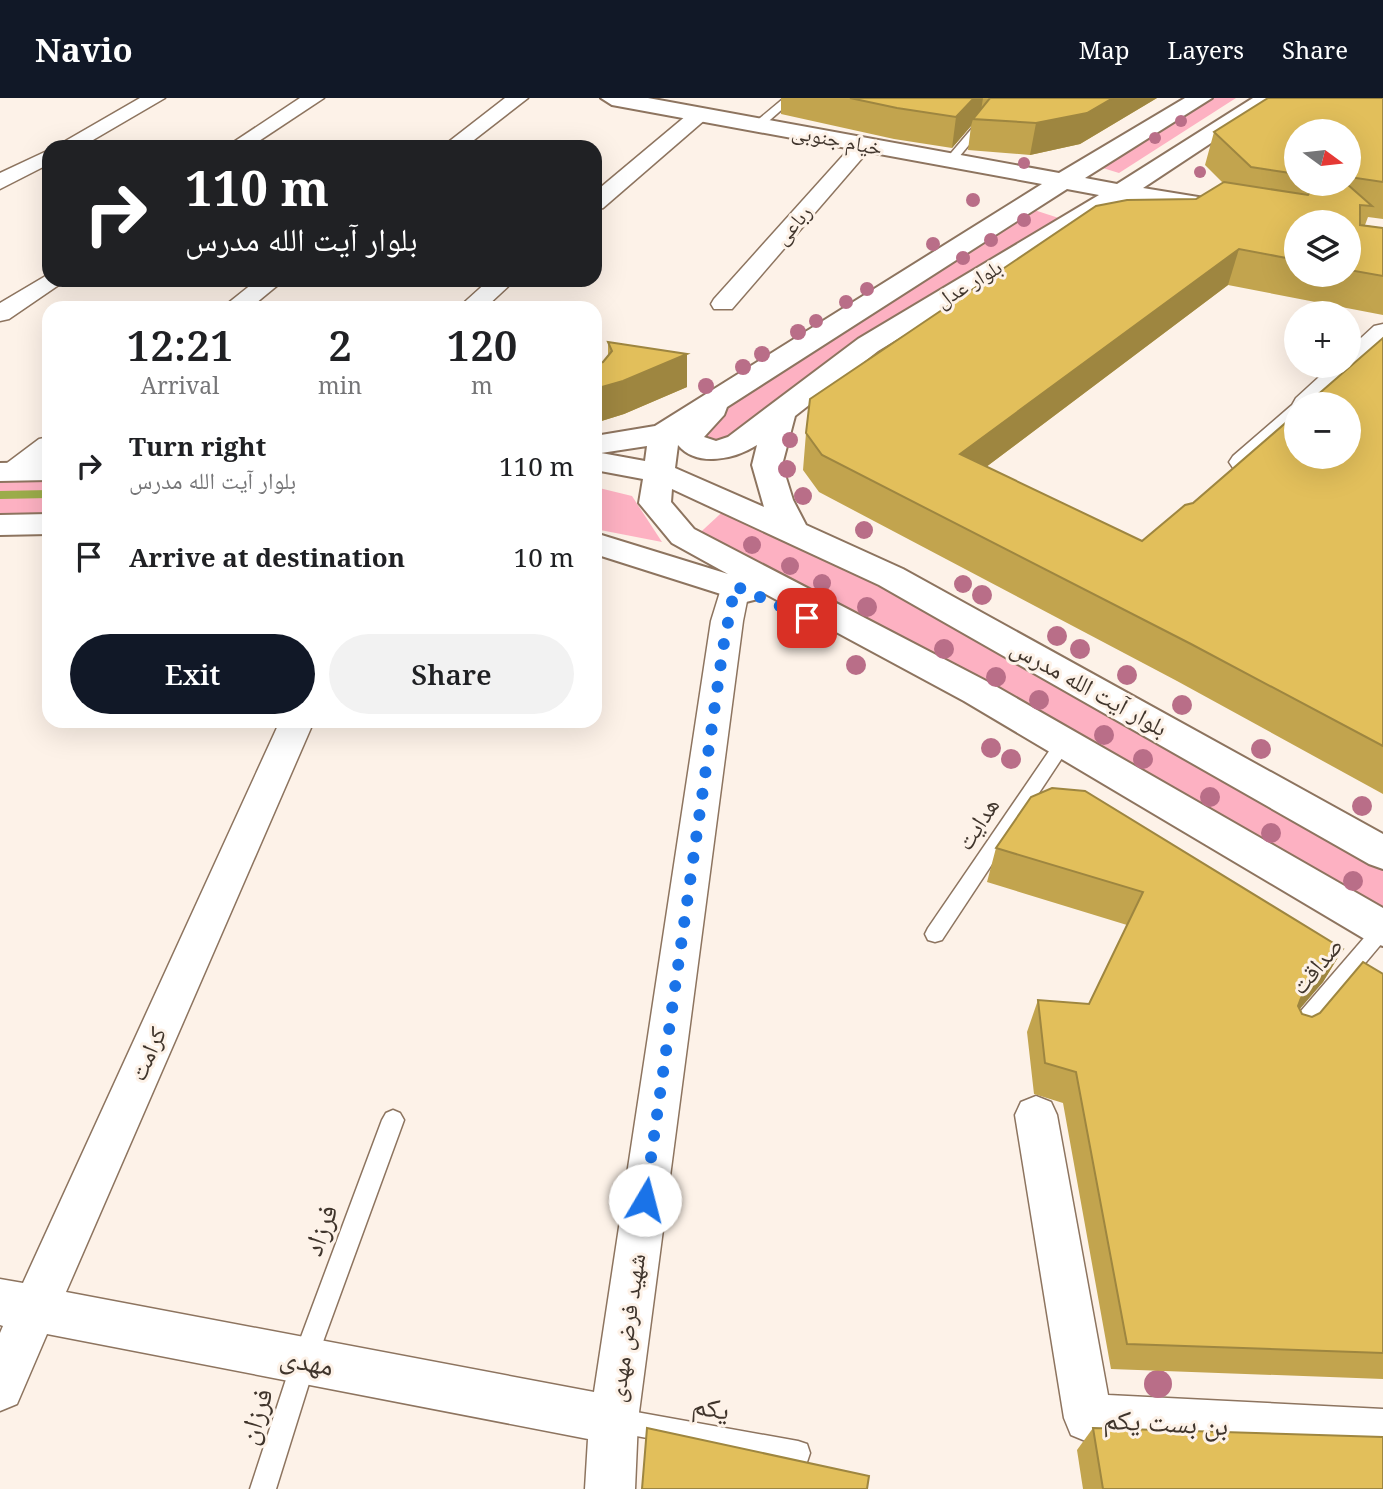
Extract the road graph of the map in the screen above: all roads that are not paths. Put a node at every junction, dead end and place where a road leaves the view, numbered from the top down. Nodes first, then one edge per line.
1 (155, 98) edge
2 (314, 98) edge
3 (518, 98) edge
4 (612, 98) edge
5 (790, 98) edge
6 (1236, 98) edge
7 (1268, 98) edge
8 (1193, 99) edge
9 (700, 114) junction
10 (984, 122) edge
11 (758, 125) junction
12 (78, 140) edge
13 (247, 140) edge
14 (461, 140) edge
15 (863, 145) junction
16 (0, 157) edge
17 (41, 160) edge
18 (950, 161) junction
19 (1194, 166) junction
20 (1062, 181) junction
21 (0, 182) edge
22 (1108, 194) junction
23 (602, 197) edge
24 (1144, 210) junction
25 (1264, 214) junction
26 (1284, 218) edge
27 (1071, 222) junction
28 (1284, 237) edge
29 (43, 287) edge
30 (262, 287) edge
31 (495, 287) edge
32 (244, 301) edge
33 (478, 301) edge
34 (723, 304) dead end
35 (0, 314) edge
36 (1383, 331) edge
37 (1361, 352) edge
38 (1333, 378) edge
39 (743, 385) junction
40 (1318, 392) edge
41 (781, 412) junction
42 (1284, 424) edge
43 (664, 434) junction
44 (602, 444) edge
45 (42, 449) edge
46 (602, 462) edge
47 (42, 471) edge
48 (6, 472) edge
49 (659, 473) junction
50 (1228, 476) edge
51 (731, 504) junction
52 (672, 523) junction
53 (42, 525) edge
54 (2, 528) edge
55 (792, 530) junction
56 (602, 545) edge
57 (735, 586) junction
58 (976, 692) junction
59 (294, 728) edge
60 (1064, 742) junction
61 (1383, 853) edge
62 (1383, 929) edge
63 (935, 934) dead end
64 (1291, 1037) edge
65 (1037, 1115) dead end
66 (393, 1120) dead end
67 (17, 1305) edge
68 (304, 1361) junction
69 (0, 1388) edge
70 (614, 1420) junction
71 (1383, 1433) edge
72 (798, 1453) dead end
73 (263, 1489) edge
74 (610, 1489) edge

1 - 12 street
2 - 13 street
3 - 14 street
4 - 9 main road, خیام جنوبی
5 - 11 lane
6 - 22 main road
7 - 19 main road, بلوار عدل
8 - 20 main road, بلوار عدل
9 - 11 main road, خیام جنوبی
9 - 23 street
10 - 18 lane
11 - 15 main road, خیام جنوبی
15 - 18 main road, خیام جنوبی
15 - 34 street, رباعی
16 - 17 street
17 - 21 street
18 - 20 main road, خیام جنوبی
19 - 22 main road, بلوار عدل
19 - 25 main road
20 - 22 main road, خیام جنوبی
20 - 39 main road, بلوار عدل
22 - 24 main road
22 - 25 main road
22 - 27 main road, بلوار عدل
24 - 27 main road
24 - 28 main road
25 - 26 main road
27 - 41 main road, بلوار عدل
29 - 35 street
30 - 32 street
31 - 33 street
36 - 37 street
38 - 40 street
39 - 41 main road, بلوار عدل
39 - 43 main road, بلوار عدل
41 - 55 main road
42 - 50 street
43 - 44 main road, بلوار عدل
43 - 49 main road
45 - 48 street
46 - 49 main road, بلوار آیت الله مدرس
47 - 48 main road
49 - 51 main road, بلوار آیت الله مدرس
49 - 52 main road
51 - 52 main road
51 - 55 main road, بلوار آیت الله مدرس
52 - 58 main road
53 - 54 main road
55 - 61 main road, بلوار آیت الله مدرس
56 - 57 main road
57 - 58 main road
57 - 70 street, شهید فرض مهدی
58 - 60 main road
59 - 67 street, کرامت
60 - 62 main road
60 - 63 lane, هدایت
62 - 64 lane, صداقت
65 - 71 street, بن بست یکم
66 - 68 lane, فرزاد
67 - 68 street, مهدی
67 - 69 street, کرامت
68 - 70 street, مهدی
68 - 73 lane, فرزان
70 - 72 lane, یکم
70 - 74 street, شهید فرض مهدی

